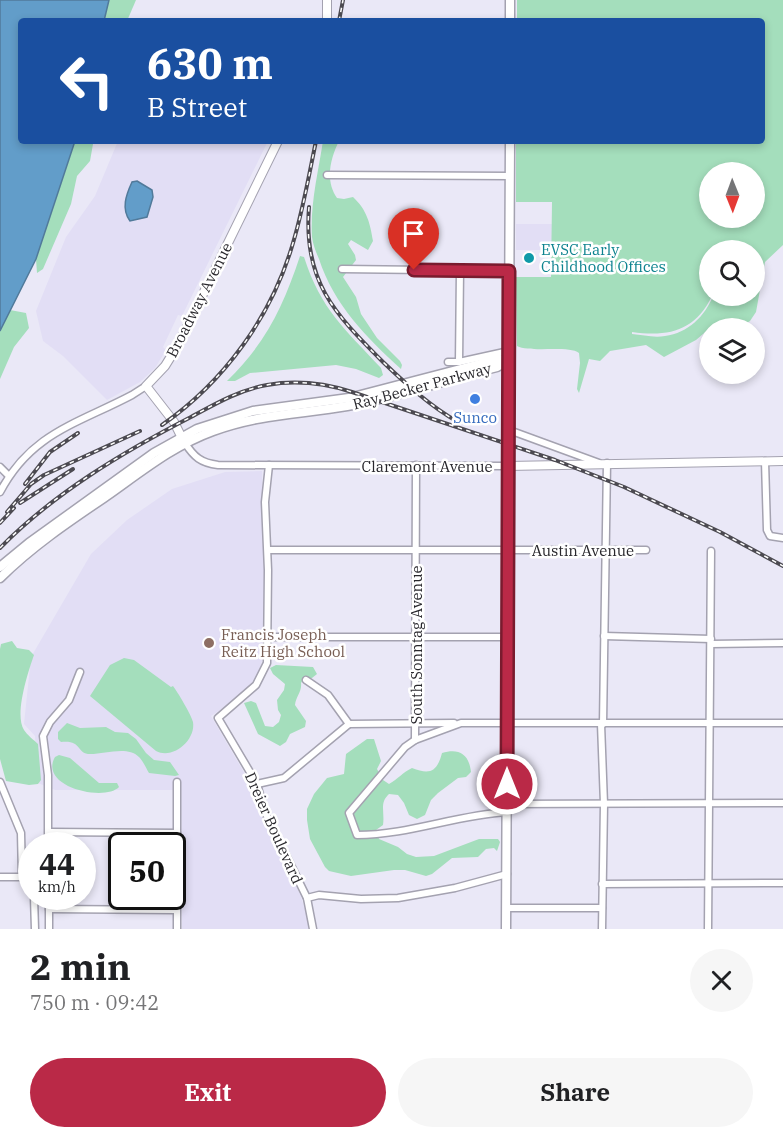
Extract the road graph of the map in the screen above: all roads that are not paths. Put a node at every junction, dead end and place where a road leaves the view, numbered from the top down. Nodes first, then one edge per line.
1 (327, 0) edge
2 (510, 0) edge
3 (327, 18) edge
4 (510, 18) edge
5 (277, 144) edge
6 (510, 144) edge
7 (327, 175) dead end
8 (510, 176) junction
9 (342, 269) dead end
10 (460, 270) junction
11 (509, 271) junction
12 (509, 355) junction
13 (448, 362) dead end
14 (459, 362) junction
15 (146, 386) junction
16 (509, 430) junction
17 (183, 440) junction
18 (765, 461) junction
19 (783, 461) edge
20 (603, 463) junction
21 (269, 465) junction
22 (416, 465) junction
23 (508, 466) junction
24 (0, 467) edge
25 (9, 476) junction
26 (0, 492) edge
27 (783, 538) edge
28 (268, 550) junction
29 (416, 550) junction
30 (508, 550) junction
31 (605, 550) junction
32 (646, 550) dead end
33 (711, 551) dead end
34 (0, 567) edge
35 (0, 578) edge
36 (604, 636) junction
37 (416, 637) junction
38 (508, 637) junction
39 (268, 638) junction
40 (711, 641) junction
41 (783, 643) edge
42 (80, 672) dead end
43 (306, 680) dead end
44 (461, 723) junction
45 (507, 723) junction
46 (783, 723) edge
47 (349, 724) junction
48 (416, 724) junction
49 (602, 724) junction
50 (711, 724) junction
51 (415, 740) junction
52 (177, 782) dead end
53 (257, 784) junction
54 (1, 785) edge
55 (710, 803) junction
56 (783, 803) edge
57 (603, 804) junction
58 (507, 808) junction
59 (21, 832) edge
60 (49, 832) edge
61 (177, 832) edge
62 (507, 874) junction
63 (18, 876) edge
64 (0, 877) edge
65 (783, 883) edge
66 (602, 884) junction
67 (709, 884) junction
68 (307, 898) junction
69 (507, 908) junction
70 (602, 908) junction
71 (34, 910) edge
72 (49, 910) edge
73 (176, 910) edge
74 (35, 929) edge
75 (49, 929) edge
76 (177, 929) edge
77 (313, 929) edge
78 (506, 929) edge
79 (602, 929) edge
80 (708, 929) edge

1 - 3 street
2 - 4 main road
5 - 15 street, Broadway Avenue
6 - 8 main road
7 - 8 street
8 - 11 main road
9 - 10 street
10 - 11 street
10 - 14 street
11 - 12 main road
12 - 14 street
12 - 16 main road
12 - 17 main road, Ray Becker Parkway
13 - 14 street
15 - 17 street, Claremont Avenue
15 - 25 street, Broadway Avenue
16 - 20 street
16 - 23 main road
17 - 21 street, Claremont Avenue
17 - 34 main road, Ray Becker Parkway
17 - 35 main road, Ray Becker Parkway
18 - 19 street, Claremont Avenue
18 - 20 street, Claremont Avenue
18 - 27 street
20 - 23 street, Claremont Avenue
20 - 31 street
21 - 22 street, Claremont Avenue
21 - 28 street, Dreier Boulevard
22 - 23 street, Claremont Avenue
22 - 29 street, South Sonntag Avenue
23 - 30 main road
24 - 25 street
25 - 26 street, Broadway Avenue
28 - 29 street, Austin Avenue
28 - 39 street, Dreier Boulevard
29 - 30 street, Austin Avenue
29 - 37 street, South Sonntag Avenue
30 - 31 street, Austin Avenue
30 - 38 main road
31 - 32 street, Austin Avenue
31 - 36 street
33 - 40 street
36 - 40 street
36 - 49 street
37 - 38 street
37 - 39 street
37 - 48 street, South Sonntag Avenue
38 - 45 main road
39 - 53 street, Dreier Boulevard
40 - 41 street
40 - 50 street
42 - 60 street
43 - 47 street
44 - 45 street
44 - 48 street
44 - 51 street
45 - 49 street
45 - 58 main road
46 - 50 street
47 - 48 street
47 - 53 street
48 - 51 street, South Sonntag Avenue
49 - 50 street
49 - 57 street
50 - 55 street
51 - 58 street, South Sonntag Avenue
52 - 61 street
53 - 68 street, Dreier Boulevard
54 - 59 street
55 - 56 street
55 - 57 street
55 - 67 street
57 - 58 street
57 - 66 street
58 - 62 main road
62 - 68 street
62 - 69 main road
63 - 64 street
65 - 67 street
66 - 67 street
66 - 70 street
67 - 80 street
68 - 77 street, Dreier Boulevard
69 - 70 street
69 - 78 main road
70 - 79 street
71 - 74 street
72 - 75 street
73 - 76 street

